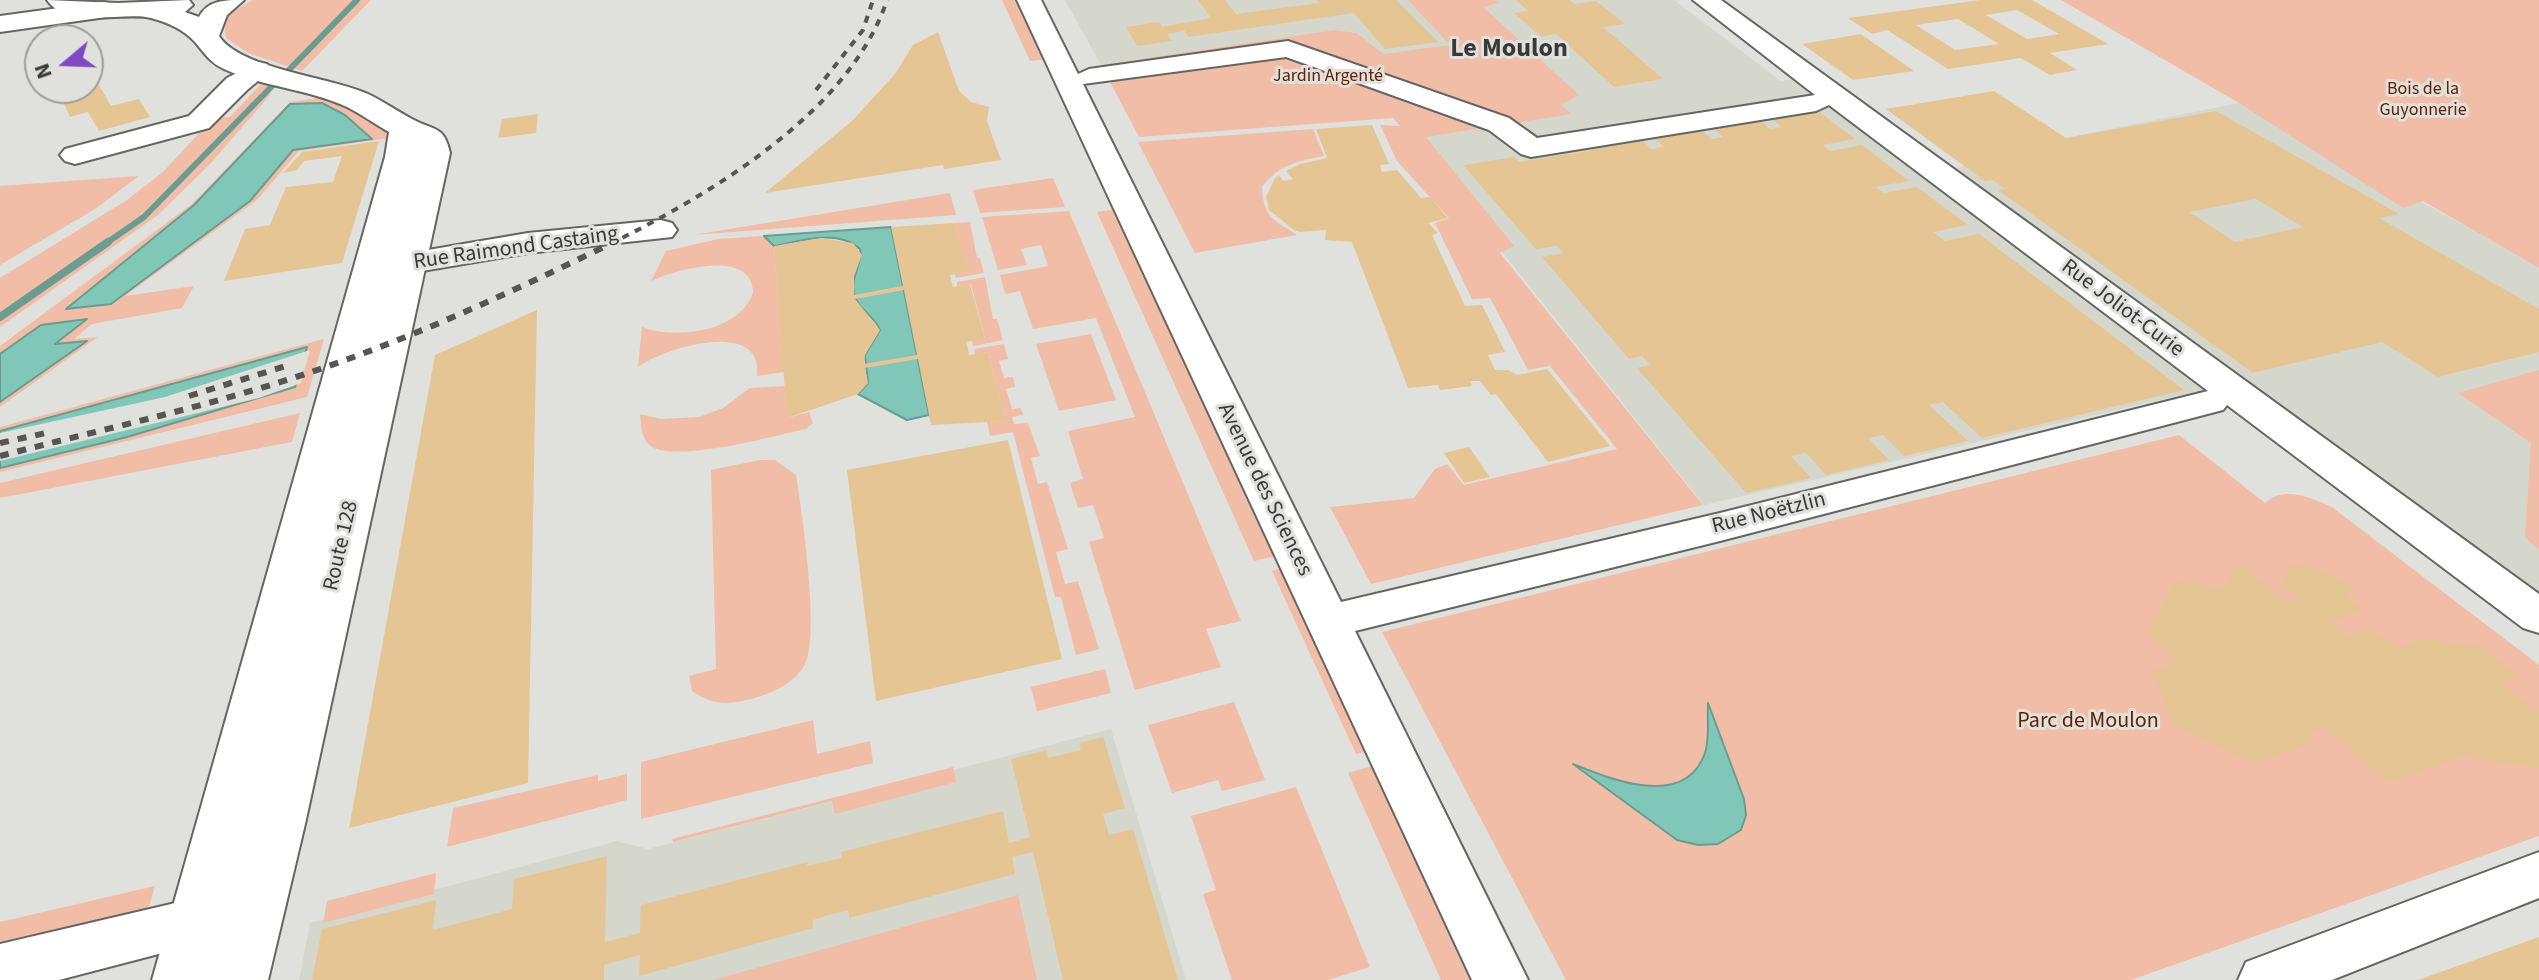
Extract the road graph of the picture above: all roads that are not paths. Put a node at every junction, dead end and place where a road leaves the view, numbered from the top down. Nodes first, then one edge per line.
1 (16, 0) edge
2 (60, 0) edge
3 (206, 0) edge
4 (231, 0) edge
5 (1029, 0) edge
6 (1705, 0) edge
7 (0, 8) edge
8 (151, 9) junction
9 (103, 10) junction
10 (0, 24) edge
11 (205, 36) junction
12 (258, 70) junction
13 (1816, 103) dead end
14 (1110, 120) dead end
15 (75, 155) dead end
16 (661, 230) dead end
17 (390, 267) junction
18 (2210, 402) dead end
19 (2539, 617) edge
20 (1327, 622) junction
21 (2539, 875) edge
22 (201, 921) junction
23 (0, 969) edge
24 (183, 980) edge
25 (237, 980) edge
26 (1500, 980) edge
27 (2266, 980) edge

1 - 7 main road
2 - 9 main road
3 - 8 main road
4 - 11 main road
5 - 20 street, Avenue des Sciences
6 - 19 street, Rue Joliot-Curie
8 - 9 main road
8 - 11 main road, Route 128
9 - 10 main road
11 - 12 main road, Route 128
12 - 15 street
12 - 17 main road, Route 128
13 - 14 street
16 - 17 street, Rue Raimond Castaing
17 - 22 main road, Route 128
17 - 25 main road, Route 128
18 - 20 street, Rue Noëtzlin
20 - 26 street, Avenue des Sciences
21 - 27 street
22 - 23 street
22 - 24 main road, Route 128

